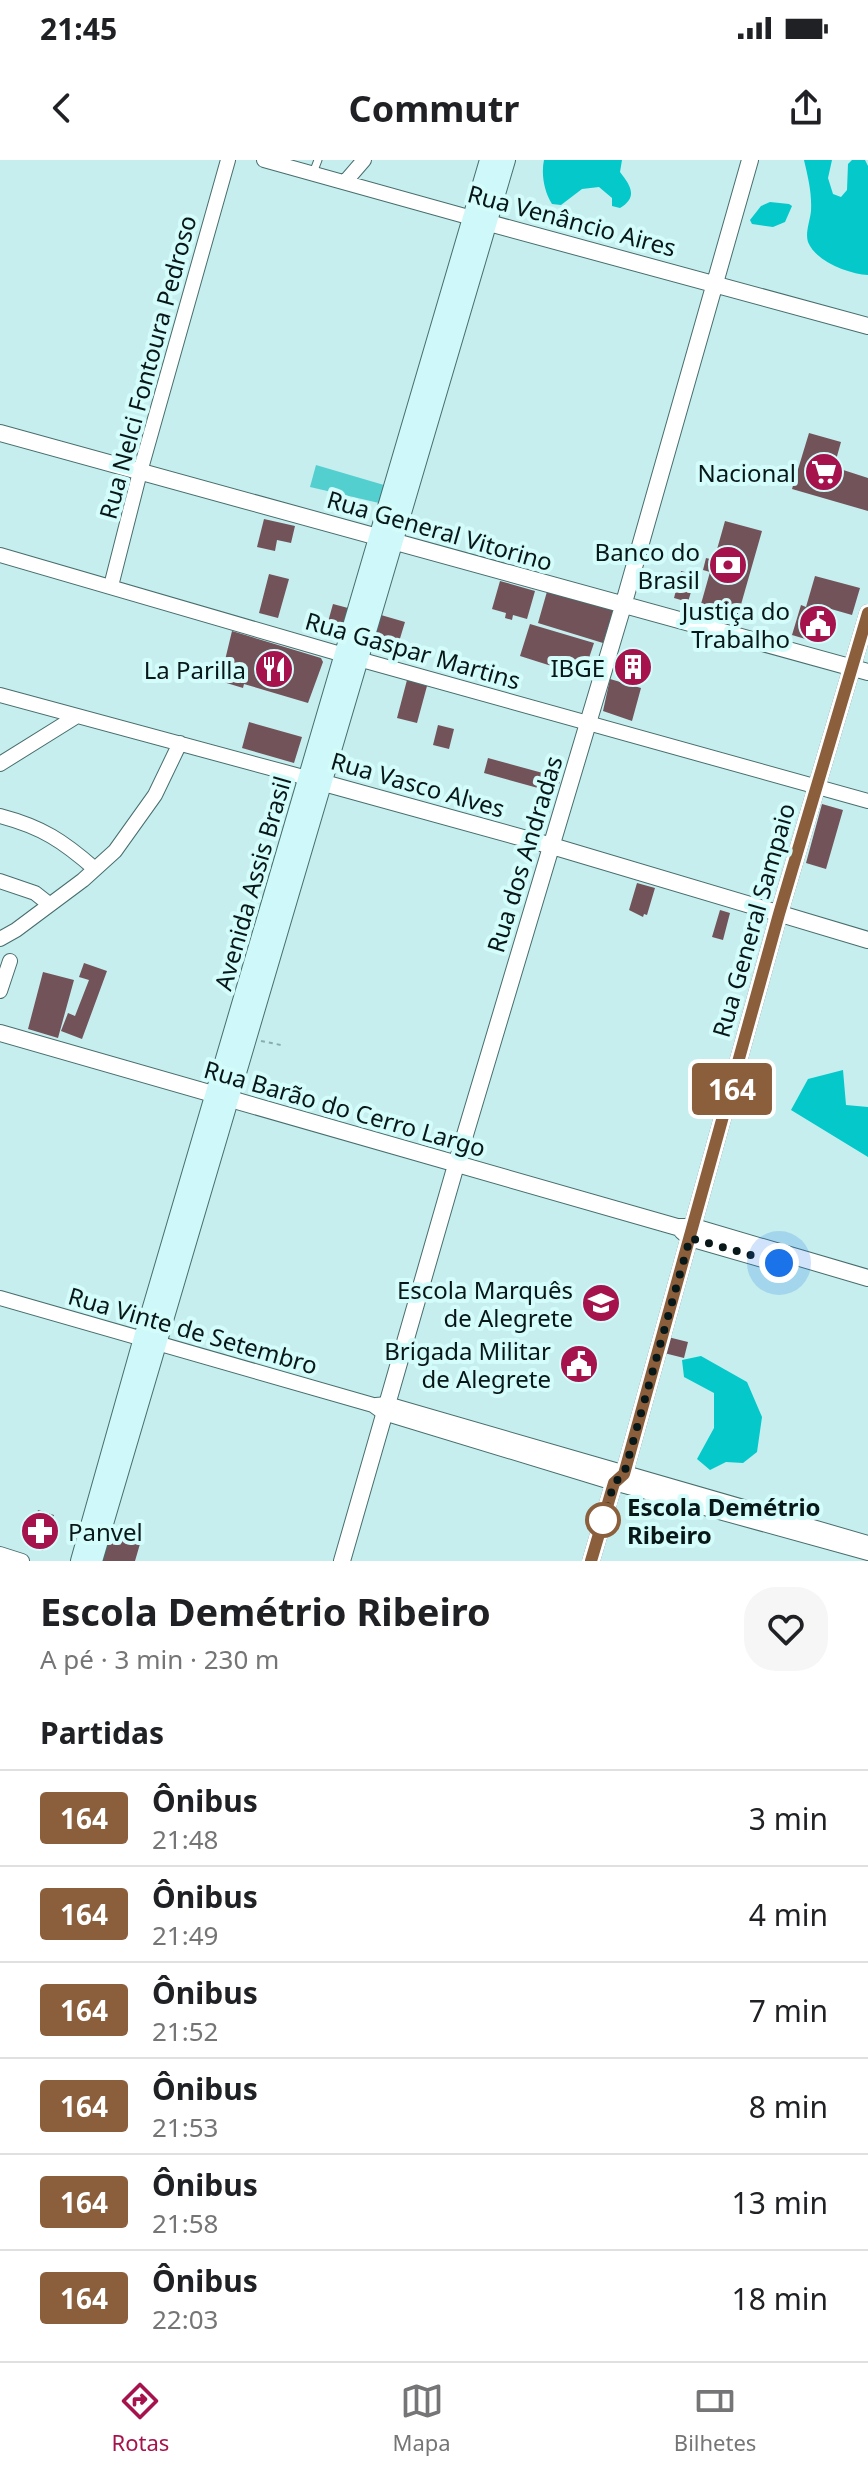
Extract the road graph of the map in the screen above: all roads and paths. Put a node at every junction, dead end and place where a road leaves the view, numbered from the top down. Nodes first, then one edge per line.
1 (228, 160) edge
2 (264, 160) edge
3 (364, 160) edge
4 (489, 160) edge
5 (506, 160) edge
6 (750, 160) edge
7 (316, 166) edge
8 (345, 182) junction
9 (480, 221) junction
10 (715, 283) junction
11 (868, 326) edge
12 (0, 433) edge
13 (140, 472) junction
14 (386, 539) junction
15 (0, 555) edge
16 (111, 586) junction
17 (623, 606) junction
18 (868, 613) edge
19 (351, 657) junction
20 (860, 670) edge
21 (0, 695) edge
22 (77, 716) junction
23 (589, 721) junction
24 (180, 743) junction
25 (0, 764) edge
26 (315, 780) junction
27 (816, 786) junction
28 (868, 801) edge
29 (0, 816) edge
30 (552, 846) junction
31 (95, 869) junction
32 (0, 881) edge
33 (49, 904) junction
34 (779, 914) junction
35 (0, 939) edge
36 (868, 940) edge
37 (10, 961) dead end
38 (261, 966) junction
39 (0, 991) edge
40 (0, 1033) edge
41 (248, 1037) junction
42 (281, 1045) dead end
43 (222, 1098) junction
44 (456, 1165) junction
45 (687, 1231) junction
46 (868, 1278) edge
47 (868, 1289) edge
48 (0, 1298) edge
49 (151, 1340) junction
50 (382, 1407) junction
51 (619, 1478) junction
52 (868, 1543) edge
53 (868, 1553) edge
54 (0, 1554) edge
55 (22, 1561) edge
56 (80, 1561) edge
57 (93, 1561) edge
58 (342, 1561) edge
59 (591, 1561) edge

1 - 13 street, Rua Nelci Fontoura Pedroso
2 - 7 street, Rua Venâncio Aires
3 - 8 street
4 - 9 main road
5 - 9 main road
6 - 10 street, Rua dos Andradas
7 - 8 street, Rua Venâncio Aires
8 - 9 street, Rua Venâncio Aires
9 - 10 street, Rua Venâncio Aires
9 - 14 main road, Avenida Assis Brasil
10 - 11 street, Rua Venâncio Aires
10 - 17 street, Rua dos Andradas
12 - 13 street, Rua General Vitorino
13 - 14 street, Rua General Vitorino
13 - 16 street, Rua Nelci Fontoura Pedroso
14 - 17 street, Rua General Vitorino
14 - 19 main road, Avenida Assis Brasil
15 - 16 street, Rua Gaspar Martins
16 - 19 street, Rua Gaspar Martins
17 - 20 street, Rua General Vitorino
17 - 23 street, Rua dos Andradas
18 - 20 street, Rua General Sampaio
19 - 23 street, Rua Gaspar Martins
19 - 26 main road, Avenida Assis Brasil
20 - 27 street, Rua General Sampaio
21 - 22 street, Rua Vasco Alves
22 - 24 street, Rua Vasco Alves
22 - 25 street
23 - 27 street, Rua Gaspar Martins
23 - 30 street, Rua dos Andradas
24 - 26 street, Rua Vasco Alves
24 - 31 street
26 - 30 street, Rua Vasco Alves
26 - 38 main road, Avenida Assis Brasil
27 - 28 street, Rua Gaspar Martins
27 - 34 street, Rua General Sampaio
29 - 31 street
30 - 34 street, Rua Vasco Alves
30 - 44 street, Rua dos Andradas
31 - 33 street
32 - 33 street
33 - 35 street
34 - 36 street, Rua Vasco Alves
34 - 45 street, Rua General Sampaio
37 - 39 street
38 - 41 main road, Avenida Assis Brasil
38 - 43 main road, Avenida Assis Brasil
40 - 43 street, Rua Barão do Cerro Largo
41 - 42 path
41 - 43 main road, Avenida Assis Brasil
43 - 44 street, Rua Barão do Cerro Largo
43 - 49 main road, Avenida Assis Brasil
44 - 45 street, Rua Barão do Cerro Largo
44 - 50 street, Rua dos Andradas
45 - 46 street, Rua Barão do Cerro Largo
45 - 47 street, Rua Barão do Cerro Largo
45 - 51 street, Rua General Sampaio
48 - 49 street, Rua Vinte de Setembro
49 - 50 street, Rua Vinte de Setembro
49 - 56 main road, Avenida Assis Brasil
49 - 57 main road, Avenida Assis Brasil
50 - 51 street, Rua Vinte de Setembro
50 - 58 street, Rua dos Andradas
51 - 52 street, Rua Vinte de Setembro
51 - 53 street, Rua Vinte de Setembro
51 - 59 street, Rua General Sampaio
54 - 55 street

